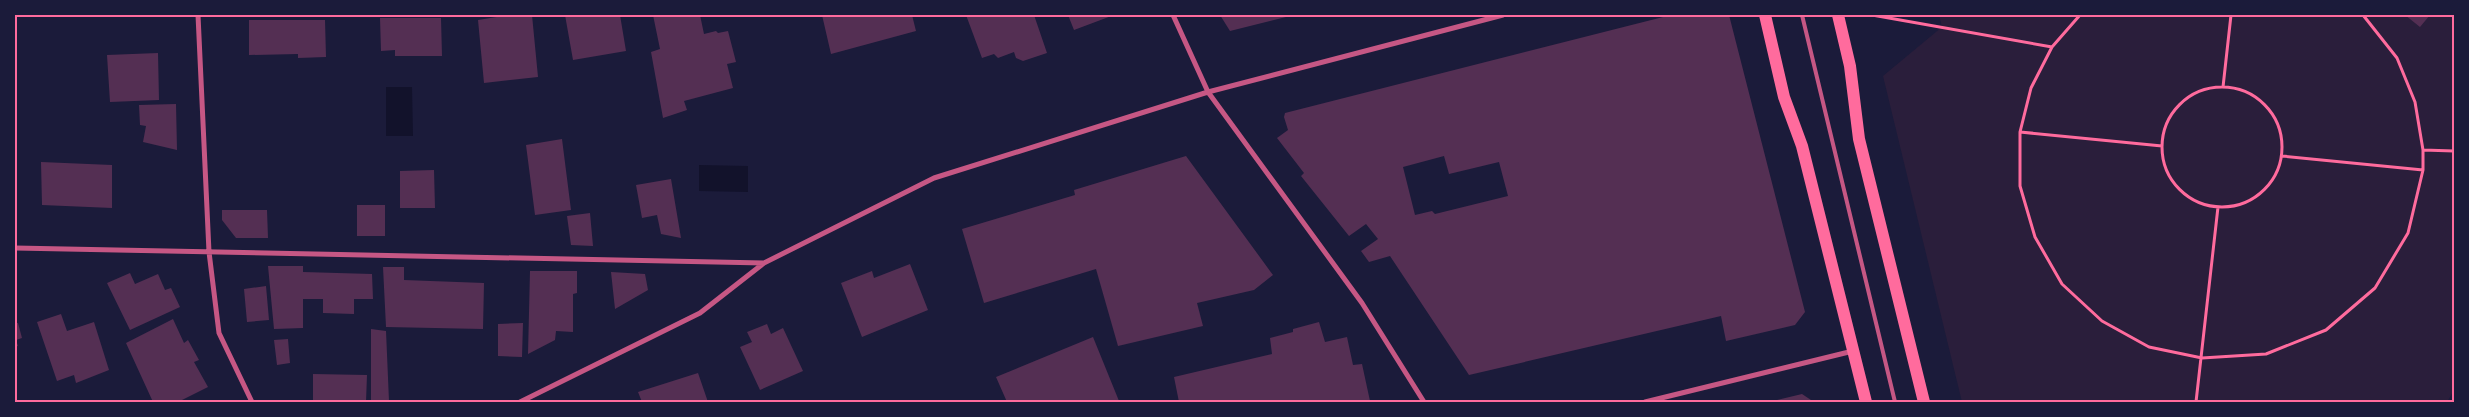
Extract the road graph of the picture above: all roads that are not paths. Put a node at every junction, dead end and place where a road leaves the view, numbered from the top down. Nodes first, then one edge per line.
1 (198, 15) edge
2 (1173, 15) edge
3 (1503, 15) edge
4 (1765, 15) edge
5 (1802, 15) edge
6 (1838, 15) edge
7 (1208, 92) junction
8 (15, 248) edge
9 (209, 252) junction
10 (764, 263) junction
11 (1853, 351) junction
12 (252, 402) edge
13 (520, 402) edge
14 (1424, 402) edge
15 (1646, 402) edge
16 (1866, 402) edge
17 (1895, 402) edge
18 (1924, 402) edge

1 - 9 street
2 - 7 street
3 - 7 street
4 - 11 main road
5 - 17 lane
6 - 18 main road
7 - 10 street
7 - 14 street
8 - 9 street
9 - 10 street
9 - 12 street
10 - 13 street
11 - 15 street
11 - 16 main road

